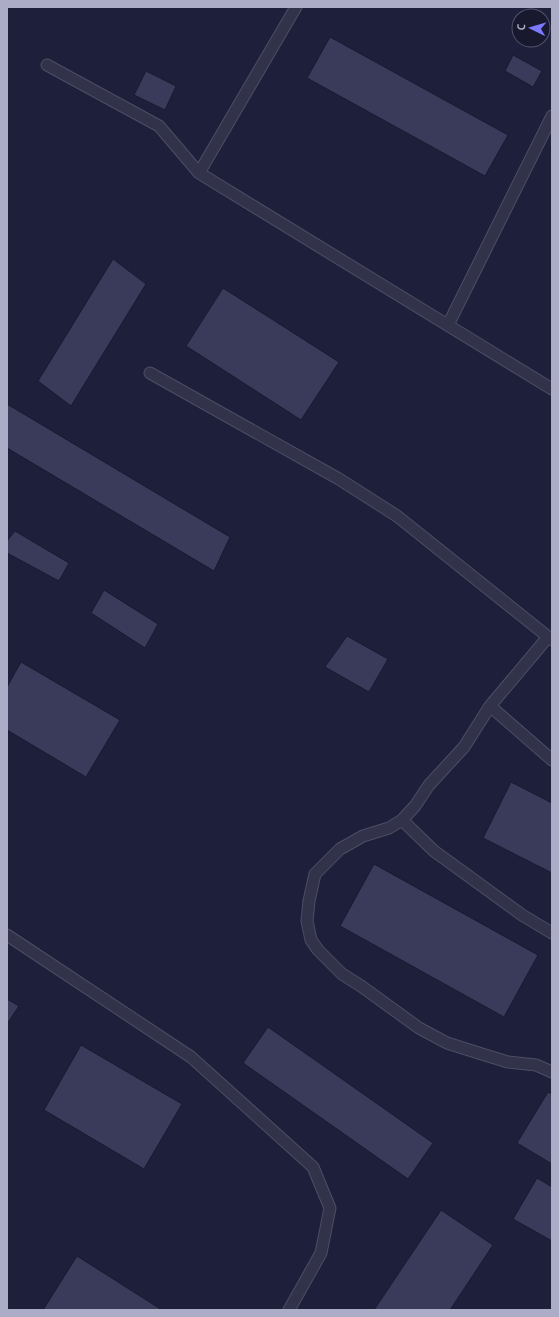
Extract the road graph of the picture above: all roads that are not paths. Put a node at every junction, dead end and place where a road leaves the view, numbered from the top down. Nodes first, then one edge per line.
1 (296, 7) edge
2 (47, 65) dead end
3 (552, 116) edge
4 (199, 173) junction
5 (448, 325) junction
6 (150, 373) dead end
7 (552, 389) edge
8 (550, 639) edge
9 (490, 706) junction
10 (552, 760) edge
11 (402, 820) junction
12 (552, 932) edge
13 (7, 935) edge
14 (552, 1072) edge
15 (288, 1310) edge

1 - 4 lane
2 - 4 lane
3 - 5 lane
4 - 5 lane
5 - 7 lane
6 - 8 lane
8 - 9 lane
9 - 10 lane
9 - 11 lane
11 - 12 lane
11 - 14 lane
13 - 15 lane

